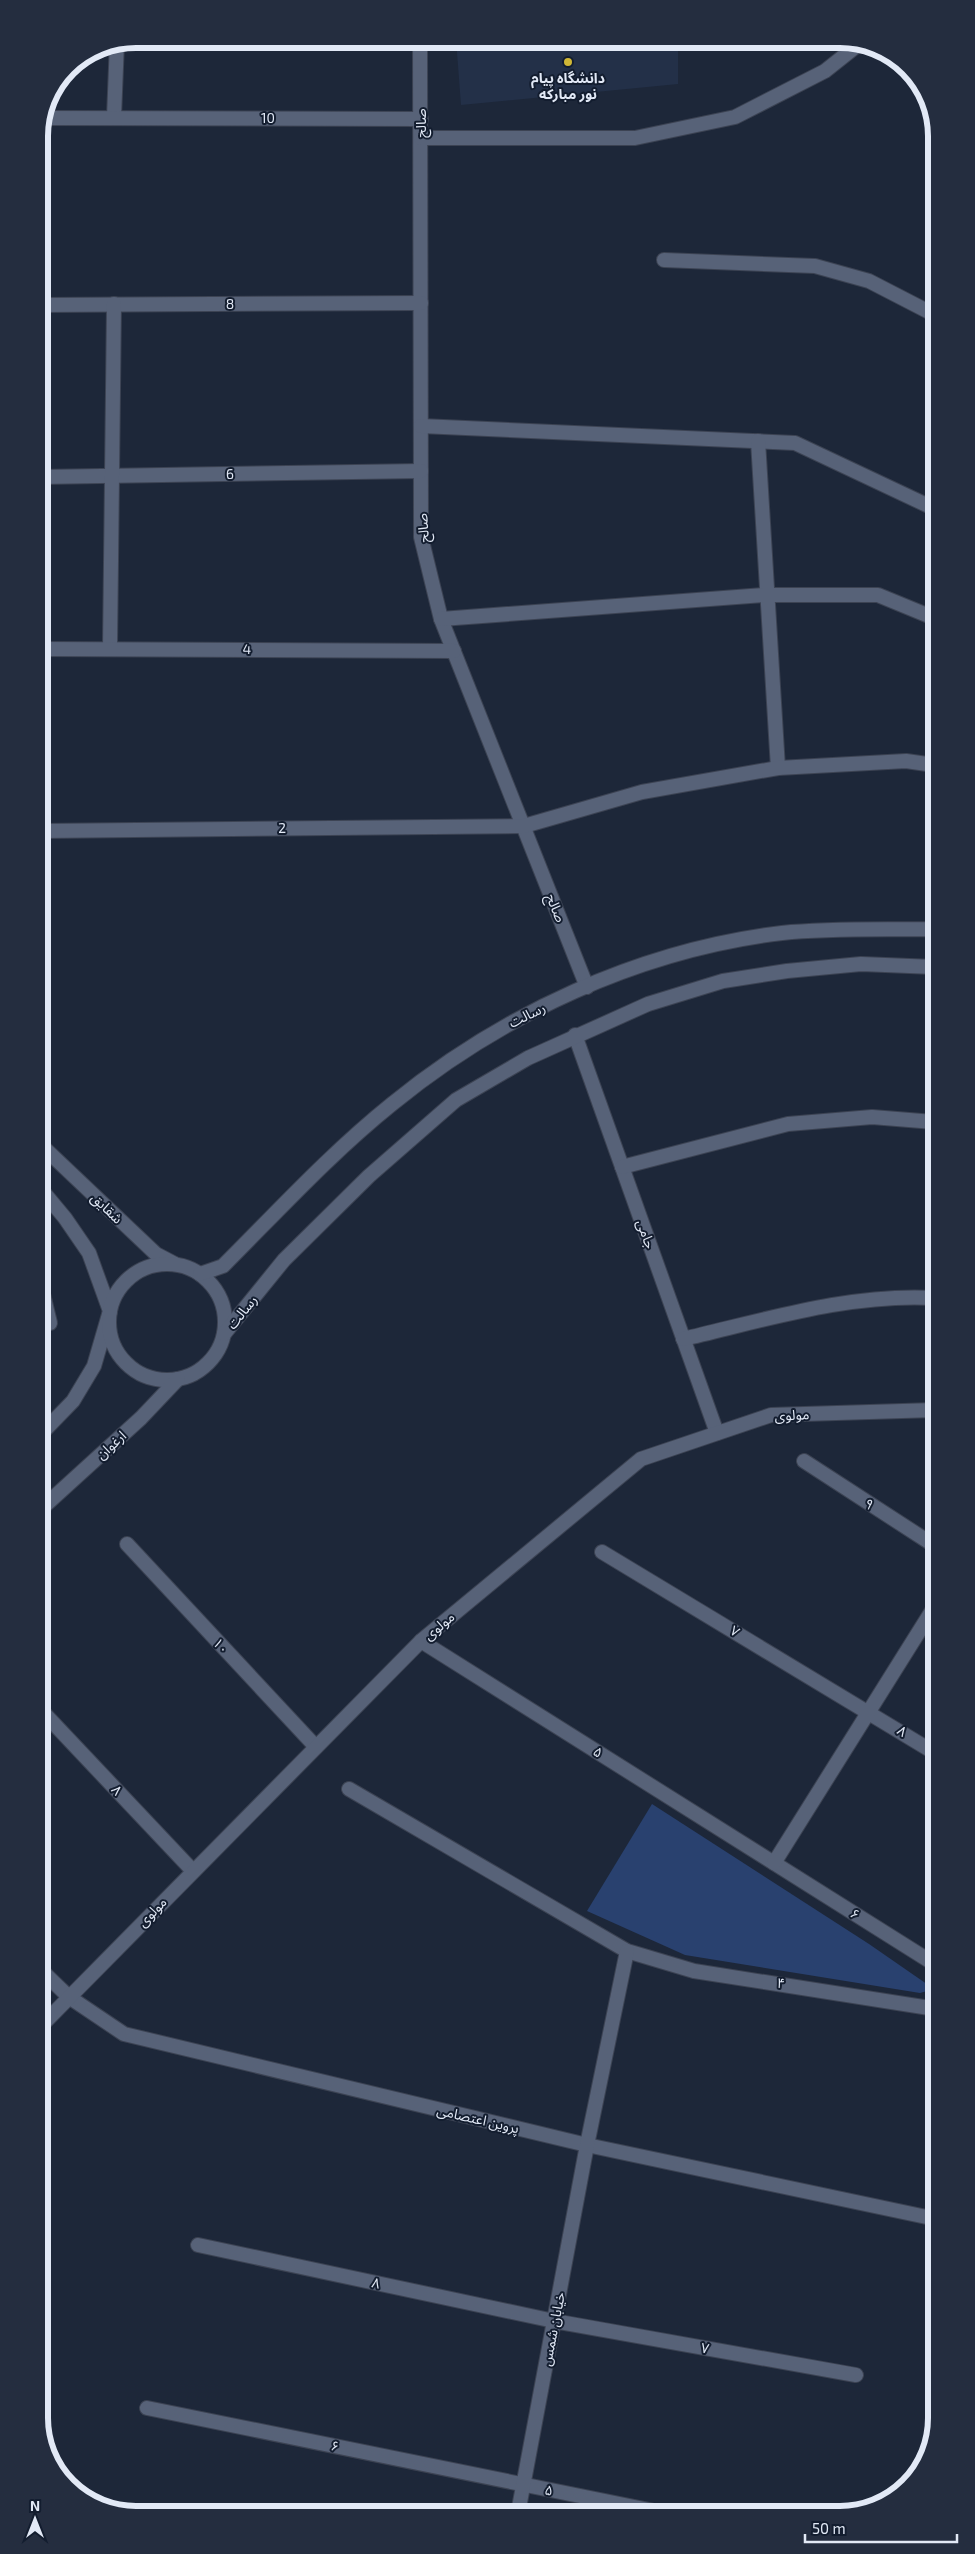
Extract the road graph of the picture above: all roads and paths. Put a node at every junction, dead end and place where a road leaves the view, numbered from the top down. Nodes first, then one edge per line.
1 (420, 48) edge
2 (117, 49) edge
3 (853, 49) edge
4 (114, 117) junction
5 (49, 118) edge
6 (421, 119) junction
7 (421, 138) junction
8 (664, 260) dead end
9 (421, 303) junction
10 (114, 304) junction
11 (48, 305) edge
12 (928, 311) edge
13 (421, 426) junction
14 (758, 441) junction
15 (421, 471) junction
16 (112, 476) junction
17 (48, 477) edge
18 (928, 505) edge
19 (767, 595) junction
20 (928, 616) edge
21 (441, 619) junction
22 (110, 648) junction
23 (48, 649) edge
24 (454, 651) junction
25 (928, 764) edge
26 (778, 768) junction
27 (524, 826) junction
28 (48, 831) edge
29 (928, 929) edge
30 (928, 967) edge
31 (587, 987) junction
32 (575, 1035) junction
33 (928, 1122) edge
34 (48, 1152) edge
35 (622, 1166) junction
36 (48, 1198) edge
37 (178, 1265) junction
38 (200, 1274) junction
39 (928, 1298) edge
40 (110, 1311) junction
41 (48, 1316) edge
42 (50, 1323) dead end
43 (224, 1334) junction
44 (683, 1339) junction
45 (178, 1379) junction
46 (928, 1410) edge
47 (48, 1427) edge
48 (717, 1433) junction
49 (804, 1461) dead end
50 (48, 1503) edge
51 (928, 1541) edge
52 (127, 1544) dead end
53 (602, 1552) dead end
54 (928, 1617) edge
55 (421, 1641) junction
56 (868, 1710) junction
57 (48, 1717) edge
58 (316, 1747) junction
59 (928, 1748) edge
60 (348, 1789) dead end
61 (774, 1863) junction
62 (193, 1871) junction
63 (628, 1951) junction
64 (928, 1960) edge
65 (48, 1976) edge
66 (69, 1997) junction
67 (928, 2008) edge
68 (48, 2019) edge
69 (587, 2145) junction
70 (928, 2216) edge
71 (198, 2245) dead end
72 (554, 2321) junction
73 (856, 2375) dead end
74 (147, 2408) dead end
75 (524, 2485) junction
76 (520, 2506) edge
77 (629, 2506) edge

1 - 6 street, صالح
2 - 4 street
3 - 7 street
4 - 5 street, 10
4 - 6 street, 10
6 - 7 street, صالح
7 - 9 street, صالح
8 - 12 street
9 - 10 street, 8
9 - 13 street, صالح
10 - 11 street, 8
10 - 16 street
13 - 14 street
13 - 15 street, صالح
14 - 18 street
14 - 19 street
15 - 16 street, 6
15 - 21 street, صالح
16 - 17 street, 6
16 - 22 street
19 - 20 street
19 - 21 street
19 - 26 street
21 - 24 street, صالح
22 - 23 street, 4
22 - 24 street, 4
24 - 27 street, صالح
25 - 26 street, 2
26 - 27 street, 2
27 - 28 street, 2
27 - 31 street, صالح
29 - 31 street, رسالت
30 - 32 street, رسالت
31 - 38 street, رسالت
32 - 35 street, جامی
32 - 43 street, رسالت
33 - 35 street
34 - 37 street, شقایق
35 - 44 street, جامی
36 - 40 street
37 - 38 street
37 - 40 street
38 - 43 street
39 - 44 street
40 - 45 street
40 - 47 street
41 - 42 street
43 - 45 street
44 - 48 street, جامی
45 - 50 street, ارغوان
46 - 48 street, مولوی
48 - 55 street, مولوی
49 - 51 street, ۹
52 - 58 street, ۱۰
53 - 56 street, ۷
54 - 56 street
55 - 58 street, مولوی
55 - 61 street, ۵
56 - 59 street, ۸
56 - 61 street
57 - 62 street, ۸
58 - 62 street, مولوی
60 - 63 street, ۴
61 - 64 street, ۶
62 - 66 street, مولوی
63 - 67 street, ۴
63 - 69 street, خیابان شمس
65 - 66 street, پروین اعتصامی
66 - 68 street, مولوی
66 - 69 street, پروین اعتصامی
69 - 70 street, پروین اعتصامی
69 - 72 street, خیابان شمس
71 - 72 street, ۸
72 - 73 street, ۷
72 - 75 street, خیابان شمس
74 - 75 street, ۶
75 - 76 street, خیابان شمس
75 - 77 street, ۵

